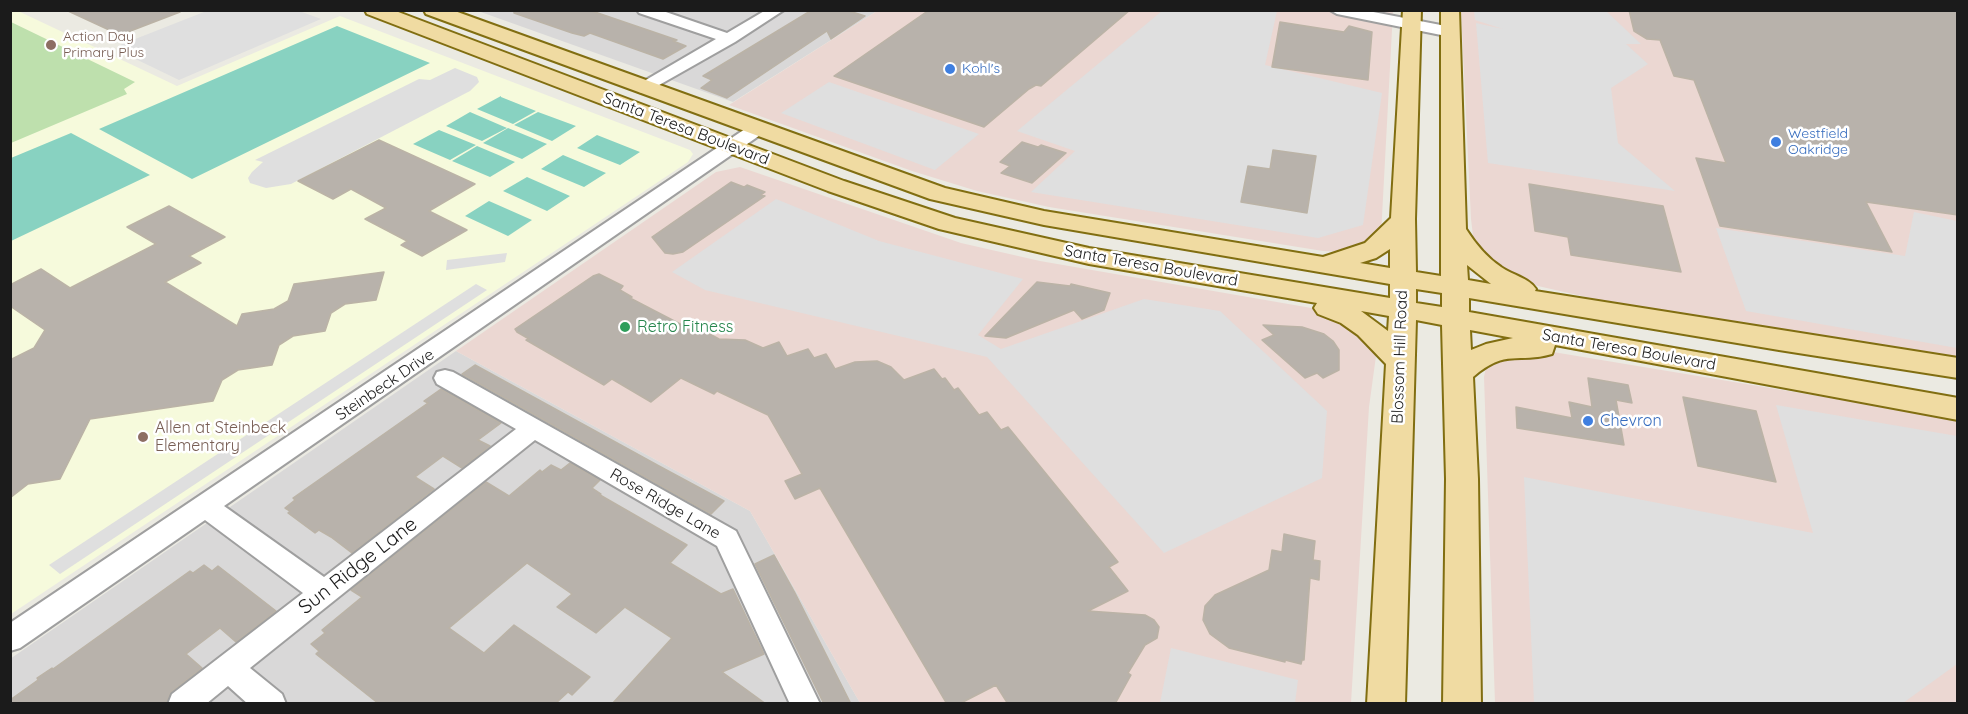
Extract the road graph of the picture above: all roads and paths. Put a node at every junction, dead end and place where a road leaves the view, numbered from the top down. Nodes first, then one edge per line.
1 (374, 10) edge
2 (433, 10) edge
3 (644, 10) edge
4 (777, 10) edge
5 (1337, 10) edge
6 (1412, 18) edge
7 (1451, 21) edge
8 (730, 39) junction
9 (645, 88) junction
10 (757, 129) junction
11 (733, 147) junction
12 (1403, 219) junction
13 (1453, 228) junction
14 (1315, 263) junction
15 (1230, 280) junction
16 (1454, 286) junction
17 (1403, 294) junction
18 (1561, 304) junction
19 (1455, 318) junction
20 (1644, 353) junction
21 (1400, 361) junction
22 (1958, 368) edge
23 (1457, 375) junction
24 (445, 378) dead end
25 (1958, 409) edge
26 (534, 429) junction
27 (206, 507) junction
28 (324, 593) junction
29 (10, 639) edge
30 (228, 668) junction
31 (183, 704) edge
32 (271, 704) edge
33 (805, 704) edge
34 (1386, 704) edge
35 (1462, 704) edge

1 - 11 main road, Santa Teresa Boulevard
2 - 9 main road, Santa Teresa Boulevard
3 - 8 street
4 - 8 street
5 - 6 street
6 - 7 street
6 - 12 main road, Blossom Hill Road
7 - 13 main road
8 - 9 street
9 - 10 main road, Santa Teresa Boulevard
10 - 11 street, Steinbeck Drive
10 - 14 main road, Santa Teresa Boulevard
11 - 15 main road, Santa Teresa Boulevard
11 - 27 street, Steinbeck Drive
12 - 14 main road
12 - 17 main road, Blossom Hill Road
13 - 16 main road
13 - 18 main road
14 - 17 main road, Santa Teresa Boulevard
15 - 17 main road, Santa Teresa Boulevard
15 - 21 main road
16 - 17 main road, Santa Teresa Boulevard
16 - 18 main road, Santa Teresa Boulevard
16 - 19 main road
17 - 19 main road, Santa Teresa Boulevard
17 - 21 main road, Blossom Hill Road
18 - 22 main road, Santa Teresa Boulevard
19 - 20 main road, Santa Teresa Boulevard
19 - 23 main road
20 - 23 main road
20 - 25 main road, Santa Teresa Boulevard
21 - 34 main road, Blossom Hill Road
23 - 35 main road
24 - 26 street, Rose Ridge Lane
26 - 28 street, Sun Ridge Lane
26 - 33 street, Rose Ridge Lane
27 - 28 street
27 - 29 street, Steinbeck Drive
28 - 30 street, Sun Ridge Lane
30 - 31 street, Sun Ridge Lane
30 - 32 street

